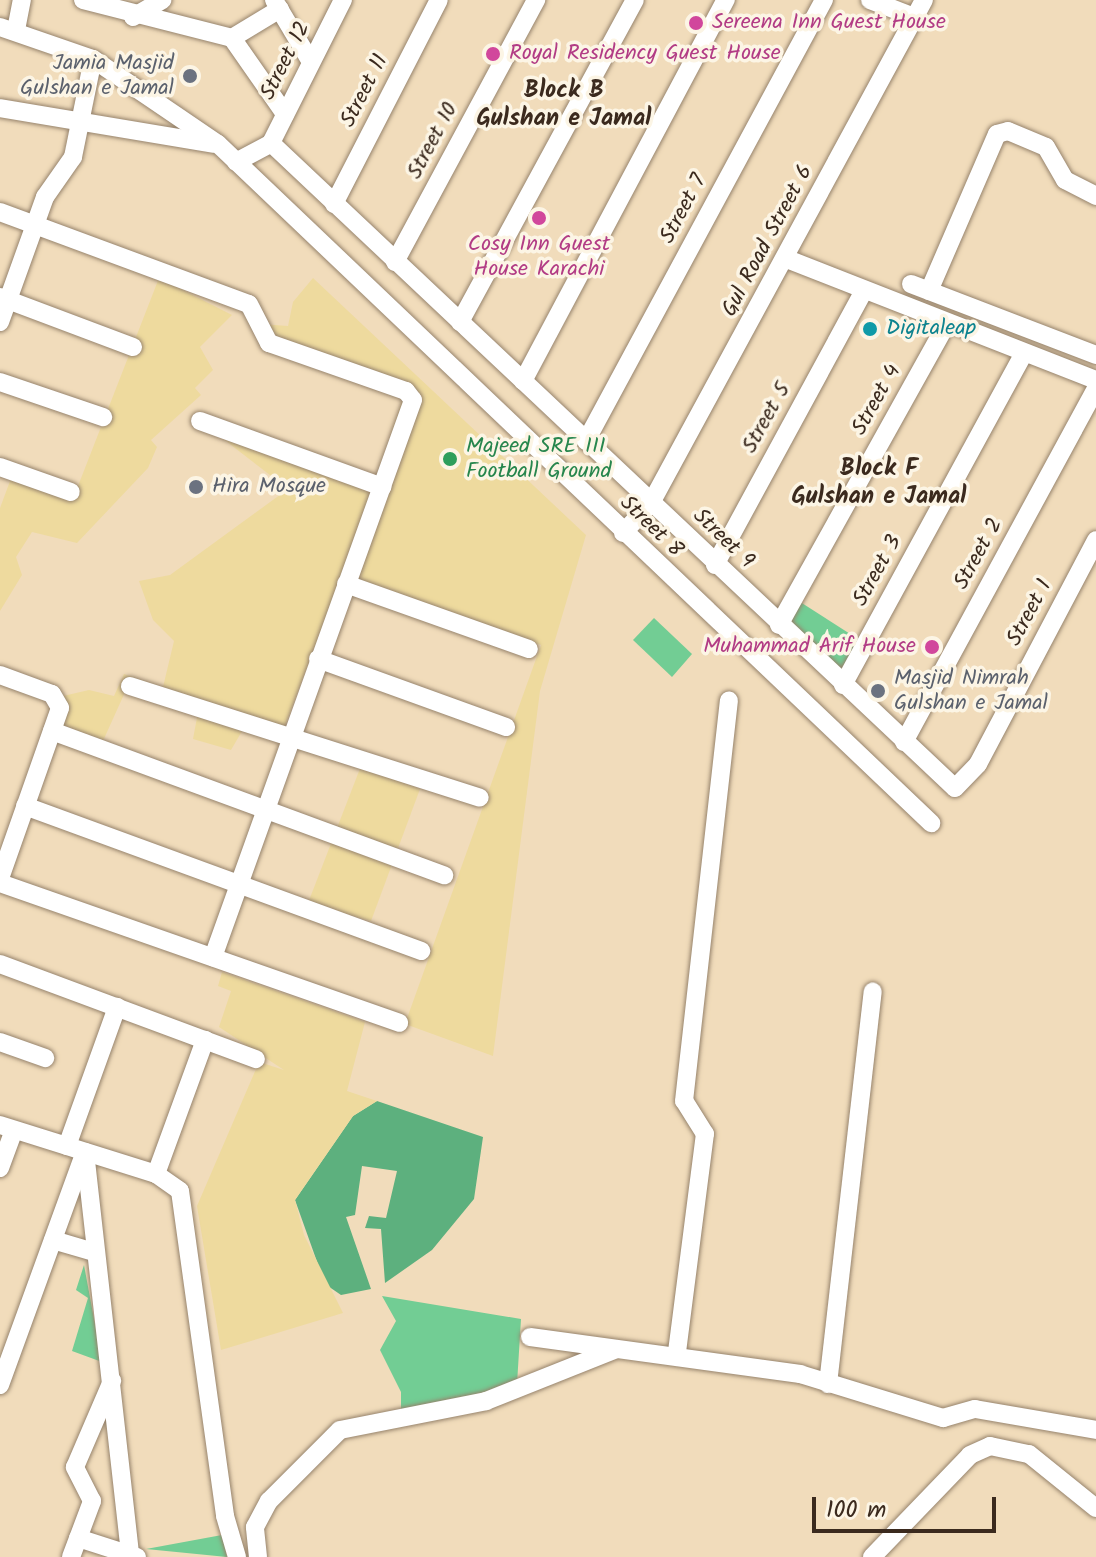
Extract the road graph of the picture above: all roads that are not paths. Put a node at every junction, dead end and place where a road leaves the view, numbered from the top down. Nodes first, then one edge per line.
1 (22, 0) edge
2 (83, 0) edge
3 (162, 0) edge
4 (343, 0) edge
5 (439, 0) edge
6 (536, 0) edge
7 (635, 0) edge
8 (726, 0) edge
9 (824, 0) edge
10 (870, 0) edge
11 (924, 0) edge
12 (277, 5) edge
13 (133, 17) junction
14 (914, 17) junction
15 (8, 29) edge
16 (232, 38) junction
17 (93, 59) junction
18 (311, 62) junction
19 (0, 108) edge
20 (285, 114) junction
21 (82, 123) junction
22 (271, 143) junction
23 (218, 144) junction
24 (236, 162) junction
25 (1096, 196) edge
26 (334, 204) junction
27 (0, 212) edge
28 (35, 225) junction
29 (787, 259) junction
30 (395, 262) junction
31 (911, 284) dead end
32 (929, 291) junction
33 (862, 294) junction
34 (4, 299) edge
35 (0, 322) edge
36 (460, 322) junction
37 (946, 325) junction
38 (133, 347) dead end
39 (1024, 353) junction
40 (1096, 355) edge
41 (1096, 380) edge
42 (523, 381) junction
43 (0, 382) edge
44 (1096, 389) edge
45 (103, 417) dead end
46 (200, 421) dead end
47 (586, 441) junction
48 (0, 467) edge
49 (382, 487) junction
50 (71, 492) dead end
51 (651, 503) junction
52 (623, 533) junction
53 (1096, 540) edge
54 (715, 565) junction
55 (346, 584) junction
56 (779, 625) junction
57 (529, 649) dead end
58 (318, 659) junction
59 (0, 675) edge
60 (843, 685) junction
61 (130, 686) dead end
62 (729, 701) dead end
63 (506, 727) dead end
64 (52, 731) junction
65 (290, 737) junction
66 (904, 742) junction
67 (955, 788) joint
68 (480, 798) dead end
69 (25, 806) junction
70 (263, 810) junction
71 (931, 823) dead end
72 (444, 875) dead end
73 (0, 880) edge
74 (238, 885) junction
75 (421, 951) dead end
76 (213, 957) junction
77 (0, 964) edge
78 (873, 992) dead end
79 (117, 1007) junction
80 (399, 1023) dead end
81 (205, 1040) junction
82 (0, 1042) edge
83 (45, 1058) dead end
84 (256, 1059) dead end
85 (7, 1127) edge
86 (76, 1149) junction
87 (0, 1168) edge
88 (156, 1174) junction
89 (53, 1240) junction
90 (94, 1252) junction
91 (530, 1337) dead end
92 (617, 1349) junction
93 (677, 1352) junction
94 (113, 1378) junction
95 (828, 1384) junction
96 (0, 1385) edge
97 (956, 1416) junction
98 (1096, 1430) edge
99 (1096, 1441) edge
100 (1096, 1508) edge
101 (78, 1538) junction
102 (134, 1556) edge
103 (71, 1557) edge
104 (237, 1557) edge
105 (258, 1557) edge
106 (872, 1557) edge

1 - 15 street
2 - 13 street
3 - 13 street
4 - 18 street, Street 12
5 - 26 street, Street 11
6 - 30 street, Street 10
7 - 36 street
8 - 42 street
9 - 47 street, Street 7
10 - 14 street
11 - 14 street, Gul Road Street 6
12 - 16 street
12 - 18 street
13 - 16 street
14 - 29 street, Gul Road Street 6
15 - 17 street, Street 8
16 - 20 street
17 - 21 street
17 - 23 street, Street 8
18 - 20 street, Street 12
19 - 21 street
20 - 22 street, Street 12
21 - 23 street
21 - 28 street
22 - 24 street
22 - 26 street, Street 9
23 - 24 street, Street 8
24 - 52 street, Street 8
25 - 32 street
26 - 30 street, Street 9
27 - 28 street
28 - 34 street
28 - 49 street
29 - 33 street
29 - 51 street, Gul Road Street 6
30 - 36 street, Street 9
31 - 32 street
32 - 40 street
33 - 37 street
33 - 54 street, Street 5
34 - 35 street
34 - 38 street
36 - 42 street, Street 9
37 - 39 street
37 - 56 street, Street 4
39 - 41 street
39 - 60 street, Street 3
42 - 47 street, Street 9
43 - 45 street
44 - 66 street, Street 2
46 - 49 street
47 - 51 street, Street 9
48 - 50 street
49 - 55 street
51 - 52 street, Gul Road Street 6
51 - 54 street, Street 9
52 - 71 street, Street 8
53 - 67 street, Street 1
54 - 56 street, Street 9
55 - 57 street
55 - 58 street
56 - 60 street, Street 9
58 - 63 street
58 - 65 street
59 - 64 street
60 - 66 street, Street 9
61 - 65 street
62 - 93 street
64 - 69 street
64 - 70 street
65 - 68 street
65 - 70 street
66 - 67 street, Street 9
69 - 73 street
69 - 74 street
70 - 72 street
70 - 74 street
73 - 76 street
74 - 75 street
74 - 76 street
76 - 80 street
77 - 79 street
78 - 95 street
79 - 81 street
79 - 86 street
81 - 84 street
81 - 88 street
82 - 83 street
85 - 86 street
85 - 87 street
86 - 88 street
86 - 89 street
86 - 90 street
88 - 104 street
89 - 90 street
89 - 96 street
90 - 94 street
91 - 92 street
92 - 93 street
92 - 105 street
93 - 95 street
94 - 101 street
94 - 102 street
95 - 97 street
97 - 98 street
97 - 99 street
100 - 106 street
101 - 102 street
101 - 103 street

